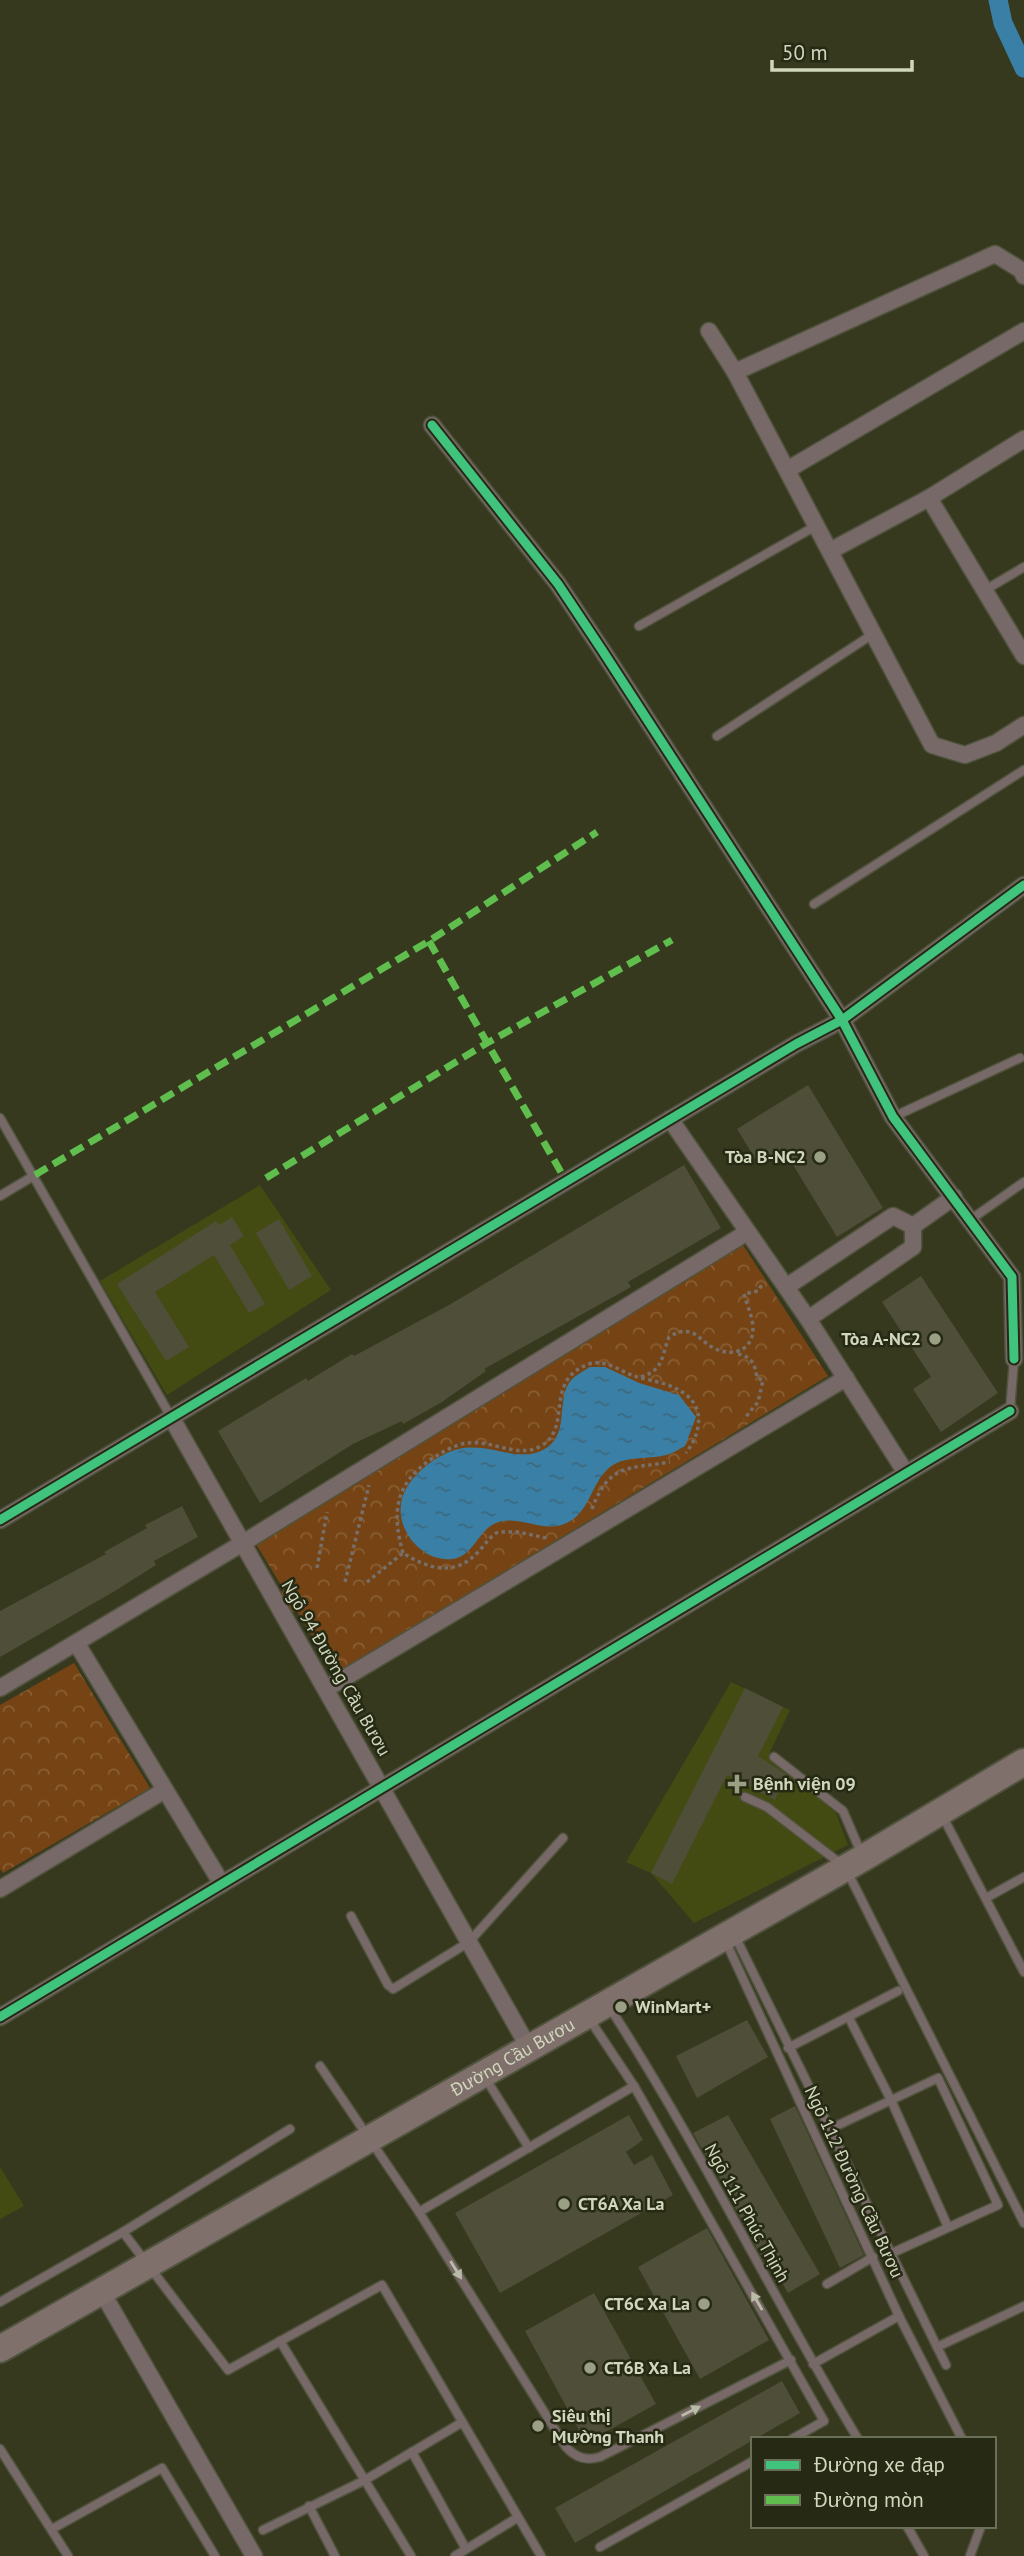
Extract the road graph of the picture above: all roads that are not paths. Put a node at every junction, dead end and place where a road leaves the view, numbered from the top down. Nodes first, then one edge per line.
1 (1024, 276) edge
2 (709, 331) dead end
3 (1024, 331) edge
4 (735, 372) junction
5 (432, 425) dead end
6 (1024, 439) edge
7 (787, 470) junction
8 (929, 498) junction
9 (814, 527) junction
10 (830, 551) junction
11 (1024, 567) edge
12 (985, 590) junction
13 (639, 626) dead end
14 (873, 634) junction
15 (1024, 656) edge
16 (1024, 725) edge
17 (717, 736) dead end
18 (1024, 770) edge
19 (1024, 886) edge
20 (814, 904) dead end
21 (842, 1020) junction
22 (1020, 1058) dead end
23 (893, 1117) junction
24 (0, 1118) edge
25 (670, 1119) junction
26 (35, 1175) junction
27 (1024, 1182) edge
28 (0, 1196) edge
29 (954, 1197) junction
30 (970, 1220) junction
31 (913, 1226) junction
32 (746, 1233) junction
33 (786, 1287) junction
34 (808, 1319) junction
35 (1014, 1359) joint
36 (846, 1378) junction
37 (1010, 1411) joint
38 (172, 1417) junction
39 (905, 1473) junction
40 (0, 1520) edge
41 (243, 1543) junction
42 (77, 1644) junction
43 (0, 1688) edge
44 (326, 1689) junction
45 (774, 1757) dead end
46 (1024, 1762) edge
47 (383, 1789) junction
48 (166, 1790) junction
49 (746, 1797) dead end
50 (940, 1812) junction
51 (562, 1838) dead end
52 (854, 1862) junction
53 (1024, 1877) edge
54 (222, 1884) junction
55 (0, 1889) edge
56 (986, 1898) junction
57 (351, 1916) dead end
58 (728, 1934) junction
59 (469, 1942) junction
60 (1024, 1972) edge
61 (898, 1991) dead end
62 (596, 2009) junction
63 (0, 2017) edge
64 (849, 2018) junction
65 (529, 2048) junction
66 (788, 2048) junction
67 (320, 2066) dead end
68 (483, 2074) junction
69 (634, 2086) junction
70 (891, 2100) junction
71 (832, 2128) junction
72 (290, 2129) dead end
73 (370, 2138) junction
74 (529, 2147) junction
75 (419, 2212) junction
76 (1024, 2223) edge
77 (948, 2227) junction
78 (124, 2232) junction
79 (892, 2253) junction
80 (873, 2257) junction
81 (151, 2264) junction
82 (827, 2284) dead end
83 (102, 2292) junction
84 (0, 2302) edge
85 (1024, 2306) edge
86 (899, 2316) junction
87 (280, 2342) junction
88 (937, 2347) junction
89 (0, 2349) edge
90 (791, 2360) junction
91 (813, 2364) junction
92 (946, 2365) dead end
93 (461, 2423) junction
94 (796, 2437) edge
95 (857, 2437) edge
96 (961, 2437) edge
97 (0, 2449) edge
98 (412, 2452) junction
99 (751, 2462) edge
100 (365, 2480) junction
101 (309, 2506) junction
102 (517, 2518) junction
103 (908, 2528) edge
104 (980, 2528) edge
105 (52, 2529) junction
106 (263, 2530) dead end
107 (600, 2547) dead end
108 (466, 2549) junction
109 (68, 2556) edge
110 (215, 2556) edge
111 (254, 2556) edge
112 (335, 2556) edge
113 (411, 2556) edge
114 (455, 2556) edge
115 (541, 2556) edge
116 (924, 2556) edge
117 (970, 2556) edge

1 - 4 street
2 - 4 street
3 - 7 street
4 - 7 street
5 - 21 street
6 - 8 street
7 - 9 street
8 - 10 street
8 - 12 street
9 - 10 street
9 - 13 lane
10 - 14 street
11 - 12 lane
12 - 15 street
14 - 16 street
14 - 17 lane
18 - 20 lane
19 - 21 street
21 - 23 street
21 - 25 street
22 - 23 lane
23 - 29 street
24 - 26 lane
25 - 32 street
25 - 38 street
26 - 28 lane
26 - 38 lane
27 - 30 lane
29 - 30 street
29 - 31 street
30 - 35 street
31 - 33 street
31 - 34 street
32 - 33 street
32 - 41 street
33 - 34 street
34 - 36 street
35 - 37 lane
36 - 39 street
36 - 44 street
37 - 39 street
38 - 40 street
38 - 41 street, Ngõ 94 Đường Cầu Bươu
39 - 47 street
41 - 42 street
41 - 44 street, Ngõ 94 Đường Cầu Bươu
42 - 43 street
42 - 48 street
44 - 47 street, Ngõ 94 Đường Cầu Bươu
45 - 52 lane
46 - 50 main road, Đường Cầu Bươu
47 - 54 street
47 - 59 street, Ngõ 94 Đường Cầu Bươu
48 - 54 street
48 - 55 street
49 - 52 lane
50 - 52 main road, Đường Cầu Bươu
50 - 56 lane
51 - 59 lane
52 - 58 main road, Đường Cầu Bươu
52 - 76 lane
53 - 56 lane
54 - 63 street
56 - 60 lane
57 - 59 lane
58 - 62 main road, Đường Cầu Bươu
58 - 66 lane
58 - 80 lane, Ngõ 112 Đường Cầu Bươu
59 - 65 street, Ngõ 94 Đường Cầu Bươu
61 - 64 lane
62 - 65 main road, Đường Cầu Bươu
62 - 69 lane
62 - 91 lane, Ngõ 111 Phúc Thịnh
64 - 66 lane
64 - 70 lane
65 - 68 main road, Đường Cầu Bươu
66 - 71 lane
67 - 73 lane
68 - 73 main road, Đường Cầu Bươu
68 - 74 lane
69 - 74 lane
90 -> 69 lane
70 - 71 lane
70 - 77 lane
70 - 77 lane
71 - 79 lane
72 - 78 lane
73 - 75 lane
73 - 81 main road, Đường Cầu Bươu
74 - 75 lane
75 -> 90 lane
77 - 79 lane
78 - 81 lane
78 - 84 lane
79 - 88 lane
80 - 82 lane
80 - 86 lane, Ngõ 112 Đường Cầu Bươu
81 - 83 main road, Đường Cầu Bươu
81 - 87 lane
83 - 89 main road, Đường Cầu Bươu
83 - 111 street
85 - 88 lane
86 - 91 lane
86 - 96 lane, Ngõ 112 Đường Cầu Bươu
87 - 93 lane
87 - 100 lane
88 - 92 lane
90 - 94 lane
91 - 95 lane, Ngõ 111 Phúc Thịnh
93 - 98 lane
93 - 102 lane
97 - 105 lane
98 - 100 lane
98 - 108 lane
99 - 107 lane
100 - 101 lane
100 - 113 lane
101 - 106 lane
101 - 112 lane
102 - 108 lane
102 - 115 lane
103 - 116 lane
104 - 117 lane
105 - 109 lane
105 - 110 lane
108 - 114 lane

